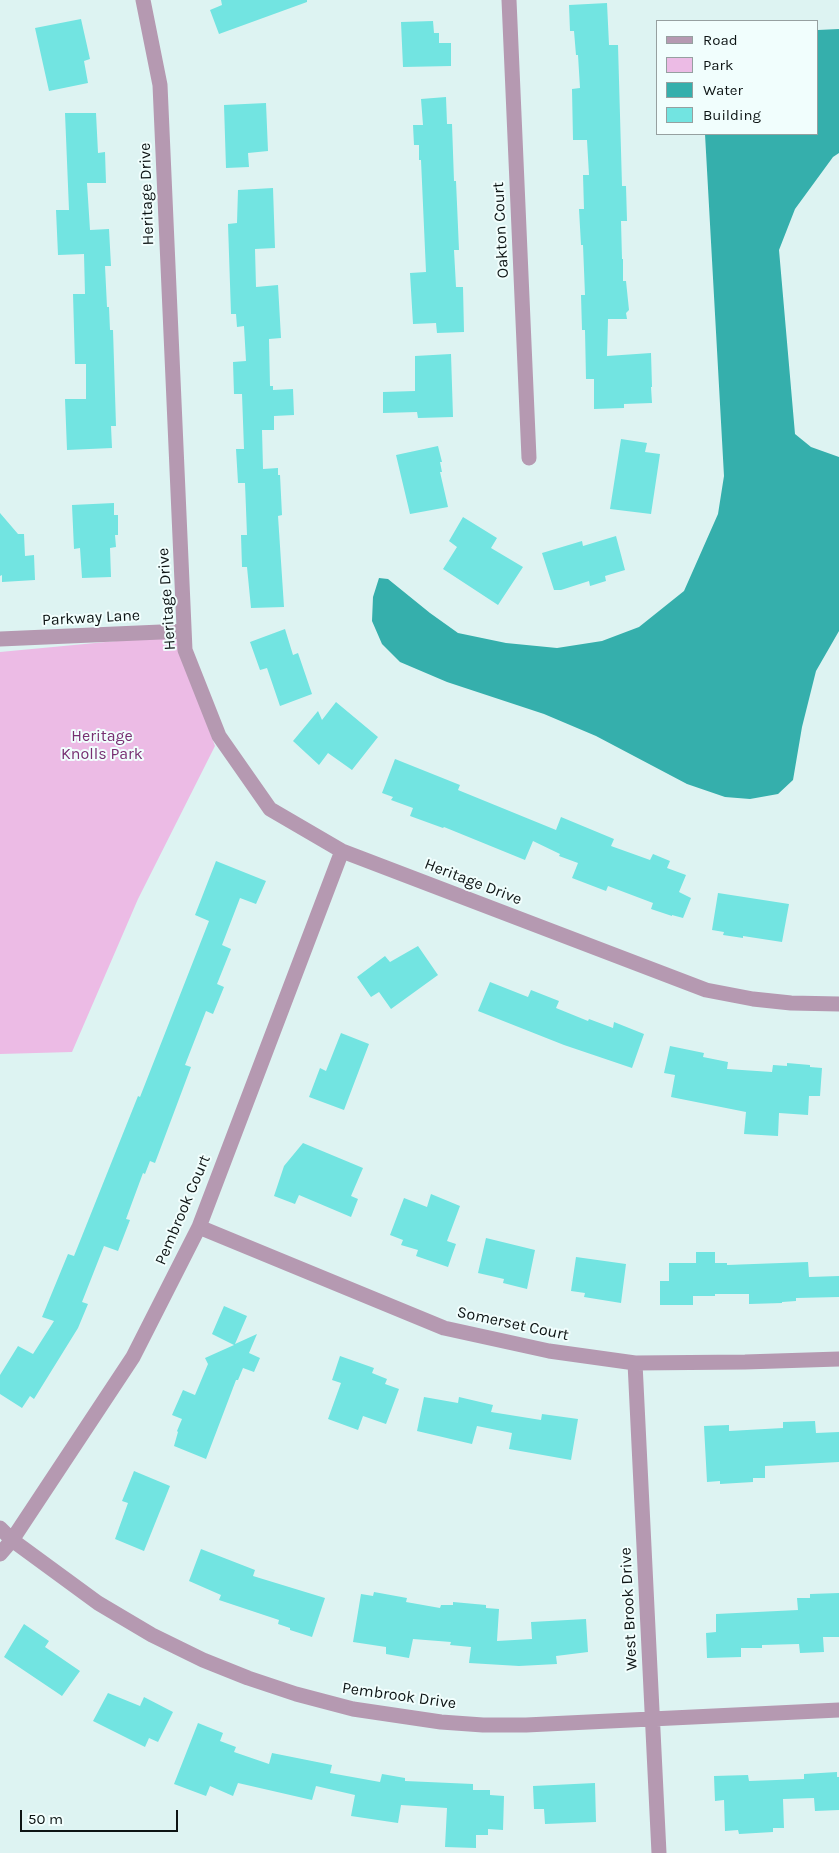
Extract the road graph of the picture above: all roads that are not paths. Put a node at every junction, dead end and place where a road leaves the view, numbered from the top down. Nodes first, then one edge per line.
1 (143, 0) edge
2 (509, 0) edge
3 (529, 458) dead end
4 (184, 631) junction
5 (0, 640) edge
6 (342, 851) junction
7 (839, 1004) edge
8 (199, 1227) junction
9 (839, 1358) edge
10 (635, 1363) junction
11 (0, 1528) edge
12 (12, 1540) junction
13 (0, 1554) edge
14 (839, 1710) edge
15 (652, 1718) junction
16 (659, 1853) edge

1 - 4 street, Heritage Drive
2 - 3 street, Oakton Court
4 - 5 street, Parkway Lane
4 - 6 street, Heritage Drive
6 - 7 street, Heritage Drive
6 - 8 street, Pembrook Court
8 - 10 street, Somerset Court
8 - 12 street, Pembrook Court
9 - 10 street, Somerset Court
10 - 15 street, West Brook Drive
11 - 12 street, Pembrook Drive
12 - 13 street, Pembrook Court
12 - 15 street, Pembrook Drive
14 - 15 street, Pembrook Drive
15 - 16 street, West Brook Drive

